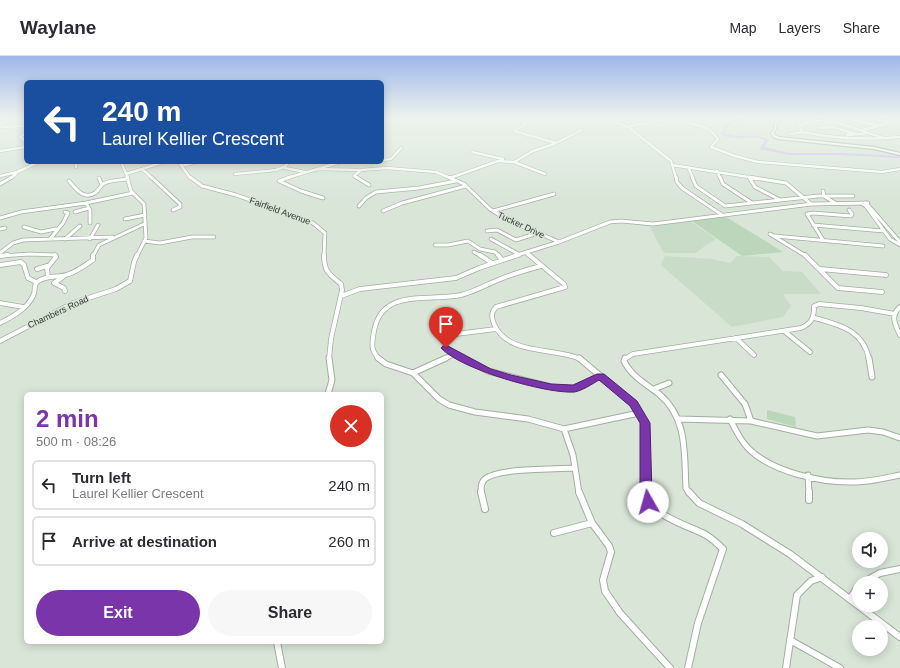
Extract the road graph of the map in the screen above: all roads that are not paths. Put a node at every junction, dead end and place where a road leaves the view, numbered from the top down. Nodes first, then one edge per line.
1 (24, 147) edge
2 (546, 147) edge
3 (653, 147) edge
4 (711, 147) edge
5 (860, 147) edge
6 (401, 148) dead end
7 (0, 151) edge
8 (472, 152) dead end
9 (900, 154) edge
10 (384, 160) edge
11 (514, 161) junction
12 (36, 164) edge
13 (77, 164) edge
14 (122, 164) edge
15 (158, 164) edge
16 (180, 164) edge
17 (286, 164) edge
18 (330, 164) edge
19 (672, 165) junction
20 (76, 167) dead end
21 (688, 167) junction
22 (285, 168) junction
23 (142, 169) junction
24 (317, 169) junction
25 (361, 170) junction
26 (900, 170) edge
27 (717, 171) junction
28 (17, 172) junction
29 (305, 172) junction
30 (126, 174) junction
31 (235, 174) dead end
32 (546, 174) dead end
33 (0, 176) edge
34 (749, 177) junction
35 (99, 178) dead end
36 (450, 178) junction
37 (128, 179) junction
38 (69, 181) dead end
39 (456, 181) junction
40 (0, 184) edge
41 (102, 185) junction
42 (369, 185) dead end
43 (466, 186) junction
44 (823, 192) dead end
45 (133, 193) junction
46 (554, 194) dead end
47 (90, 195) junction
48 (824, 196) junction
49 (853, 196) dead end
50 (800, 197) junction
51 (323, 198) dead end
52 (780, 200) junction
53 (86, 201) junction
54 (752, 203) junction
55 (835, 203) junction
56 (861, 203) junction
57 (812, 204) junction
58 (359, 206) dead end
59 (89, 208) junction
60 (173, 210) dead end
61 (849, 210) dead end
62 (383, 211) dead end
63 (493, 211) junction
64 (65, 212) dead end
65 (75, 212) dead end
66 (145, 215) junction
67 (722, 215) junction
68 (0, 218) edge
69 (874, 218) junction
70 (879, 218) junction
71 (125, 219) dead end
72 (90, 223) dead end
73 (98, 224) dead end
74 (144, 224) junction
75 (813, 225) junction
76 (80, 226) dead end
77 (24, 227) dead end
78 (0, 228) edge
79 (5, 228) dead end
80 (56, 229) junction
81 (487, 231) dead end
82 (538, 233) junction
83 (886, 233) junction
84 (892, 234) junction
85 (115, 236) junction
86 (214, 237) dead end
87 (50, 239) junction
88 (65, 239) junction
89 (90, 239) junction
90 (491, 239) dead end
91 (824, 240) junction
92 (144, 241) junction
93 (559, 242) junction
94 (900, 244) edge
95 (435, 246) dead end
96 (883, 246) dead end
97 (474, 252) dead end
98 (526, 253) junction
99 (520, 255) junction
100 (0, 256) edge
101 (502, 260) junction
102 (492, 263) junction
103 (0, 264) edge
104 (47, 266) junction
105 (541, 266) junction
106 (37, 269) dead end
107 (820, 269) junction
108 (886, 275) dead end
109 (66, 276) junction
110 (48, 277) junction
111 (36, 282) junction
112 (66, 291) dead end
113 (882, 292) dead end
114 (341, 296) junction
115 (0, 303) edge
116 (23, 307) junction
117 (900, 307) edge
118 (897, 312) edge
119 (814, 318) junction
120 (893, 319) junction
121 (900, 322) edge
122 (0, 324) edge
123 (436, 325) dead end
124 (496, 329) junction
125 (784, 331) junction
126 (900, 335) edge
127 (440, 336) junction
128 (736, 338) junction
129 (0, 341) edge
130 (810, 352) dead end
131 (455, 354) junction
132 (754, 356) dead end
133 (413, 373) junction
134 (721, 375) dead end
135 (600, 376) junction
136 (872, 377) dead end
137 (669, 383) dead end
138 (654, 389) junction
139 (329, 392) edge
140 (639, 413) junction
141 (679, 419) junction
142 (730, 419) junction
143 (751, 421) junction
144 (564, 429) junction
145 (900, 438) edge
146 (575, 468) junction
147 (808, 475) junction
148 (900, 475) edge
149 (809, 500) dead end
150 (485, 509) dead end
151 (592, 523) junction
152 (554, 533) dead end
153 (900, 569) edge
154 (870, 576) edge
155 (822, 577) junction
156 (852, 596) edge
157 (850, 599) junction
158 (900, 636) edge
159 (790, 640) junction
160 (277, 644) edge
161 (282, 668) edge
162 (670, 668) edge
163 (688, 668) edge
164 (786, 668) edge
165 (840, 668) edge

1 - 7 street
2 - 11 street
3 - 19 street
4 - 26 street
5 - 9 main road
6 - 10 street
8 - 11 street
11 - 32 street
11 - 36 street
12 - 28 street
13 - 20 street
14 - 30 street, Chambers Road
15 - 23 street
16 - 114 street, Fairfield Avenue
17 - 22 street
18 - 24 street
19 - 21 street
19 - 67 street
21 - 27 street
21 - 54 street
22 - 29 street
22 - 31 street
23 - 30 street
23 - 60 street
24 - 25 street, Tucker Drive
24 - 29 street
25 - 36 street, Tucker Drive
25 - 42 street
27 - 34 street
27 - 54 street
28 - 33 street
28 - 40 street
29 - 51 street
30 - 37 street, Chambers Road
34 - 50 street
34 - 52 street
35 - 41 street
36 - 39 street, Tucker Drive
37 - 41 street
37 - 45 street, Chambers Road
38 - 47 street
39 - 43 street, Tucker Drive
39 - 58 street
41 - 47 street
43 - 62 street
43 - 63 street, Tucker Drive
44 - 48 street
45 - 53 street
45 - 66 street, Chambers Road
46 - 63 street
47 - 53 street
48 - 49 street
48 - 50 street
48 - 55 street
50 - 52 street
50 - 57 street
52 - 54 street
53 - 59 street
53 - 68 street
55 - 56 street
55 - 57 street
56 - 69 street
56 - 70 street
57 - 67 street
59 - 65 street
59 - 72 street
61 - 75 street
63 - 82 street, Tucker Drive
64 - 80 street
66 - 71 street
66 - 74 street, Chambers Road
67 - 93 street
69 - 70 street
69 - 83 street
70 - 84 street
73 - 89 street
74 - 85 street
74 - 92 street, Chambers Road
75 - 83 street
75 - 91 street
76 - 88 street
77 - 80 street
78 - 79 street
80 - 87 street
81 - 82 street
82 - 93 street, Tucker Drive
83 - 84 street
83 - 94 street
84 - 94 street
85 - 89 street
85 - 109 street
86 - 92 street
87 - 88 street
87 - 100 street
88 - 89 street
90 - 99 street
91 - 96 street
91 - 107 street
92 - 129 street, Chambers Road
93 - 98 street
95 - 101 street
97 - 102 street
98 - 99 street
98 - 105 street
99 - 101 street
100 - 104 street
101 - 102 street
102 - 114 street
103 - 111 street
104 - 106 street
104 - 110 street
105 - 124 street
105 - 133 street
107 - 108 street
107 - 113 street
109 - 110 street
109 - 112 street
110 - 111 street
111 - 116 street
114 - 139 street
115 - 116 street
116 - 122 street
117 - 118 street
118 - 119 street
118 - 120 street
119 - 125 street
119 - 136 street
120 - 121 street
120 - 126 street
123 - 127 street
124 - 127 street
124 - 135 street
125 - 128 street
125 - 130 street
127 - 131 street
128 - 132 street
128 - 138 street
131 - 133 street
131 - 135 street
133 - 144 street
134 - 143 street
135 - 140 street
137 - 138 street
138 - 141 street
140 - 144 street
140 - 163 street
141 - 142 street
141 - 155 street
142 - 143 street
142 - 147 street
143 - 145 street
144 - 146 street
146 - 150 street
146 - 151 street
147 - 148 street
147 - 149 street
151 - 152 street
151 - 162 street
153 - 154 street
155 - 157 street
155 - 159 street
156 - 157 street
157 - 158 street
159 - 164 street
159 - 165 street
160 - 161 street

